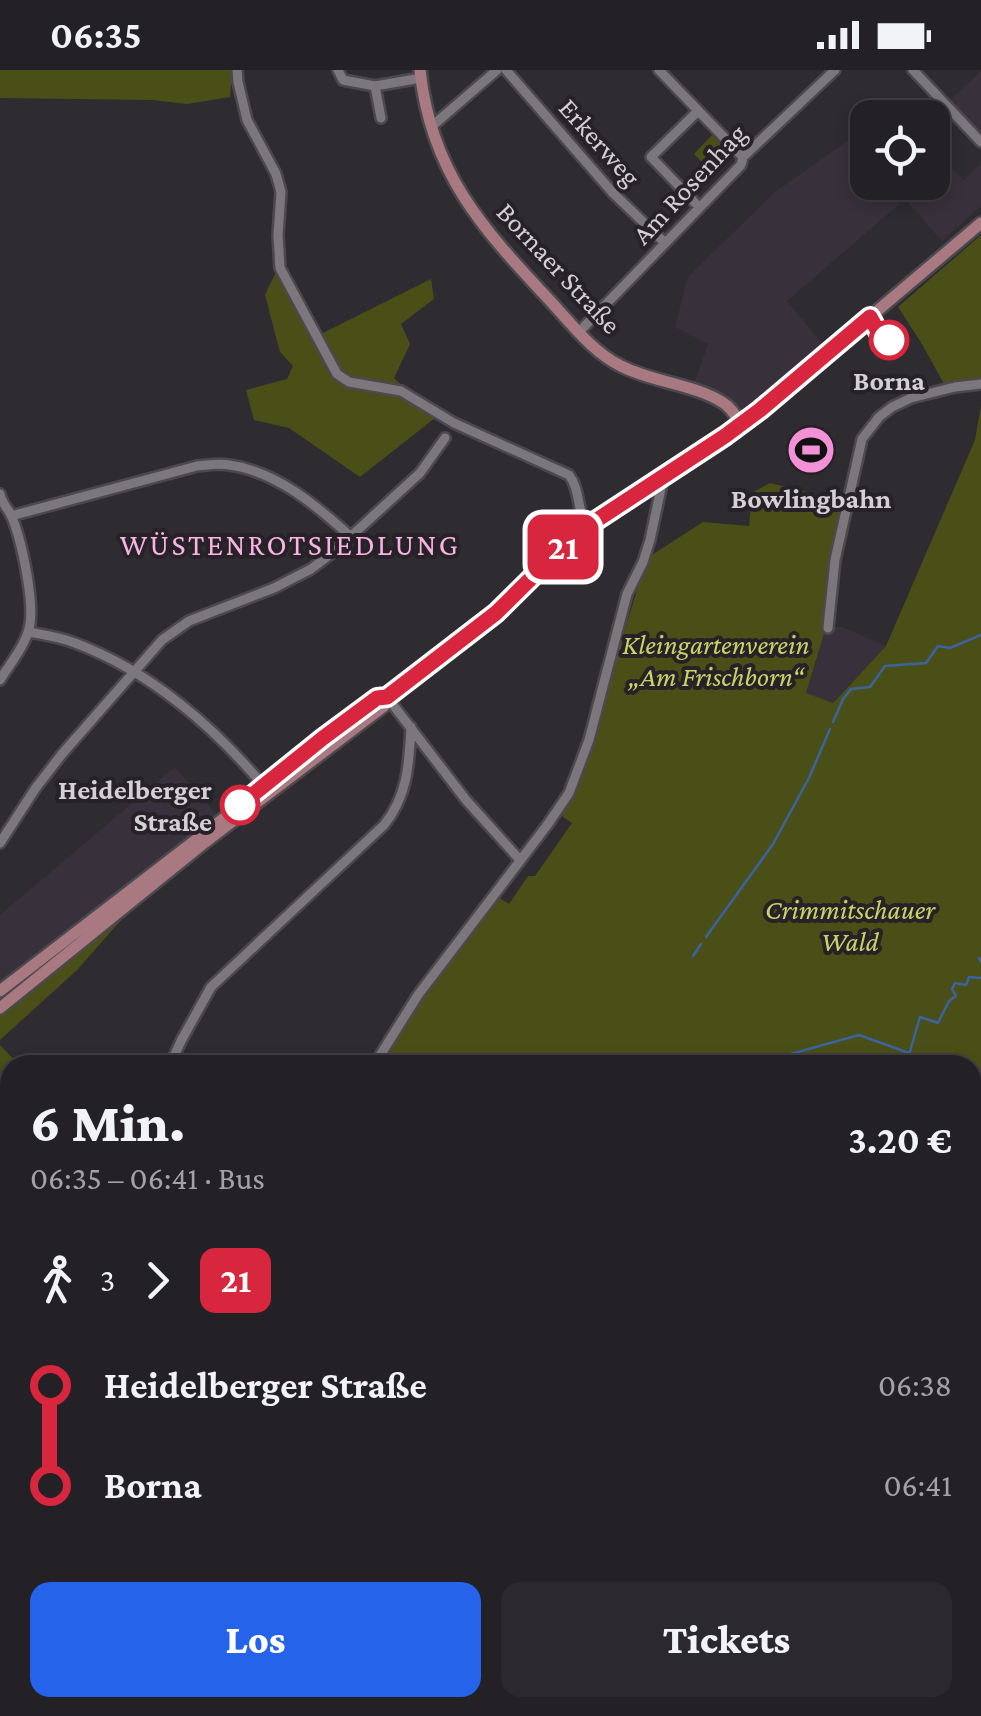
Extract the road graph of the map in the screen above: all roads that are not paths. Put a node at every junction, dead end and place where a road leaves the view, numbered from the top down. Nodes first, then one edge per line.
1 (238, 70) edge
2 (338, 70) edge
3 (496, 70) edge
4 (506, 70) edge
5 (659, 70) edge
6 (836, 70) edge
7 (913, 70) edge
8 (421, 74) edge
9 (375, 86) junction
10 (698, 111) junction
11 (382, 118) dead end
12 (430, 127) junction
13 (981, 142) edge
14 (743, 157) junction
15 (699, 207) junction
16 (981, 223) edge
17 (664, 242) junction
18 (578, 332) junction
19 (981, 384) edge
20 (742, 424) junction
21 (445, 438) dead end
22 (663, 479) junction
23 (0, 494) edge
24 (11, 516) junction
25 (586, 526) junction
26 (350, 536) junction
27 (828, 628) dead end
28 (28, 632) junction
29 (134, 672) junction
30 (0, 680) edge
31 (387, 697) junction
32 (411, 726) junction
33 (267, 790) junction
34 (0, 843) edge
35 (520, 860) junction
36 (2, 989) edge
37 (0, 1008) edge
38 (175, 1055) edge
39 (380, 1055) edge

1 - 25 street
2 - 9 street
3 - 12 street
4 - 17 street, Erkerweg
5 - 10 street
6 - 14 street, Am Rosenhag
7 - 13 street
8 - 9 street
8 - 12 main road, Bornaer Straße
9 - 11 street
10 - 14 street
10 - 15 street
12 - 18 main road, Bornaer Straße
14 - 15 street, Am Rosenhag
15 - 17 street, Am Rosenhag
16 - 20 main road
17 - 18 street, Am Rosenhag
18 - 20 main road, Bornaer Straße
19 - 27 street
20 - 22 main road
21 - 26 street
22 - 25 main road
22 - 35 street
23 - 24 street
24 - 26 street
24 - 28 street
25 - 31 main road
26 - 29 street
28 - 29 street
28 - 30 street
29 - 33 street
29 - 34 street
31 - 32 street
31 - 33 main road
32 - 35 street
32 - 38 street
33 - 36 main road
33 - 37 main road
35 - 39 street

